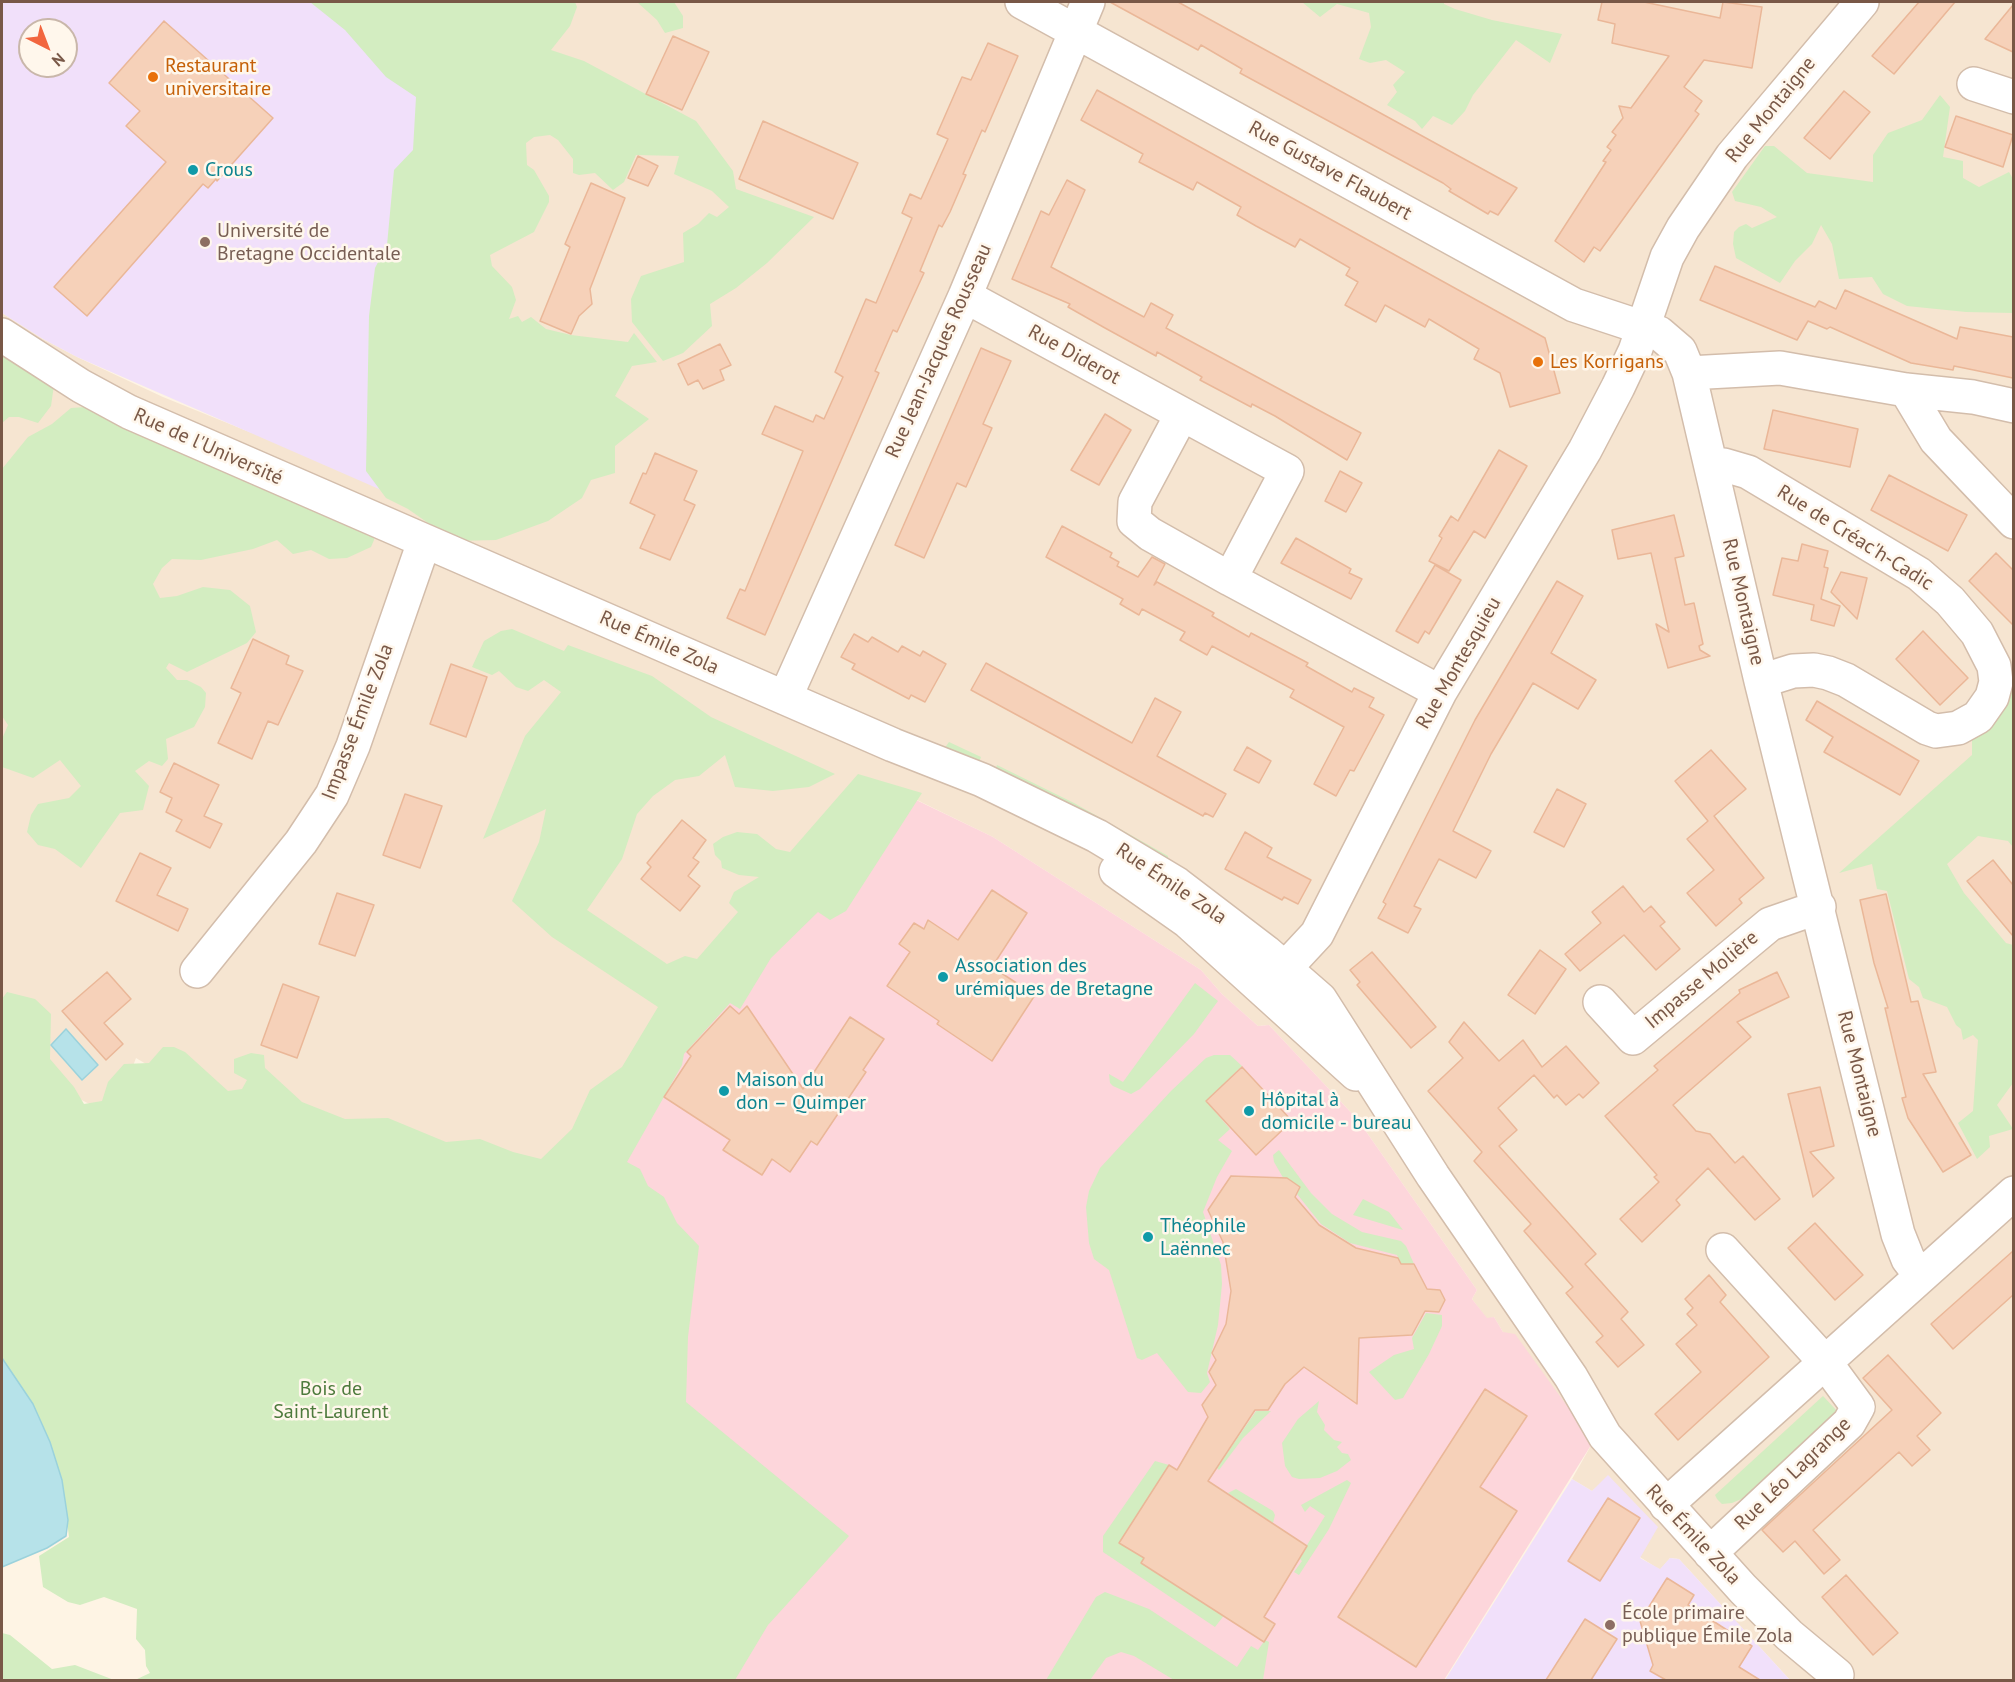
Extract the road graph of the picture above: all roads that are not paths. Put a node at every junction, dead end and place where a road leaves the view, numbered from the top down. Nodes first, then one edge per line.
1 (1022, 2) edge
2 (1088, 2) edge
3 (1862, 2) edge
4 (1074, 31) junction
5 (1974, 84) dead end
6 (2013, 97) edge
7 (965, 296) junction
8 (1643, 327) junction
9 (2, 335) edge
10 (1689, 372) junction
11 (1906, 390) junction
12 (2013, 406) edge
13 (1182, 414) junction
14 (1711, 465) junction
15 (2013, 522) edge
16 (424, 542) junction
17 (1230, 579) junction
18 (1761, 681) junction
19 (1440, 692) junction
20 (785, 698) junction
21 (1819, 907) junction
22 (197, 971) dead end
23 (1271, 976) junction
24 (1600, 1002) dead end
25 (2013, 1193) edge
26 (1723, 1250) dead end
27 (1921, 1276) junction
28 (1825, 1362) junction
29 (1673, 1497) junction
30 (1718, 1546) junction
31 (1839, 1678) edge

1 - 4 street, Rue Gustave Flaubert
2 - 4 street, Rue Jean-Jacques Rousseau
3 - 8 street, Rue Montaigne
4 - 7 street, Rue Jean-Jacques Rousseau
4 - 8 street, Rue Gustave Flaubert
5 - 6 street
7 - 13 street, Rue Diderot
7 - 20 street, Rue Jean-Jacques Rousseau
8 - 10 street, Rue Montaigne
8 - 19 street, Rue Montesquieu
9 - 16 street, Rue de l'Université
10 - 11 street
10 - 14 street, Rue Montaigne
11 - 12 street
11 - 15 street
13 - 17 street
13 - 17 street, Rue Diderot
14 - 18 street, Rue Montaigne
14 - 18 street, Rue de Créac'h-Cadic
16 - 20 street, Rue Émile Zola
16 - 22 street, Impasse Émile Zola
17 - 19 street
18 - 21 street, Rue Montaigne
19 - 23 street, Rue Montesquieu
20 - 23 street, Rue Émile Zola
21 - 24 street, Impasse Molière
21 - 27 street, Rue Montaigne
23 - 29 street, Rue Émile Zola
25 - 27 street
26 - 28 street
27 - 28 street
28 - 29 street
28 - 30 street, Rue Léo Lagrange
29 - 30 street, Rue Émile Zola
30 - 31 street, Rue Émile Zola

